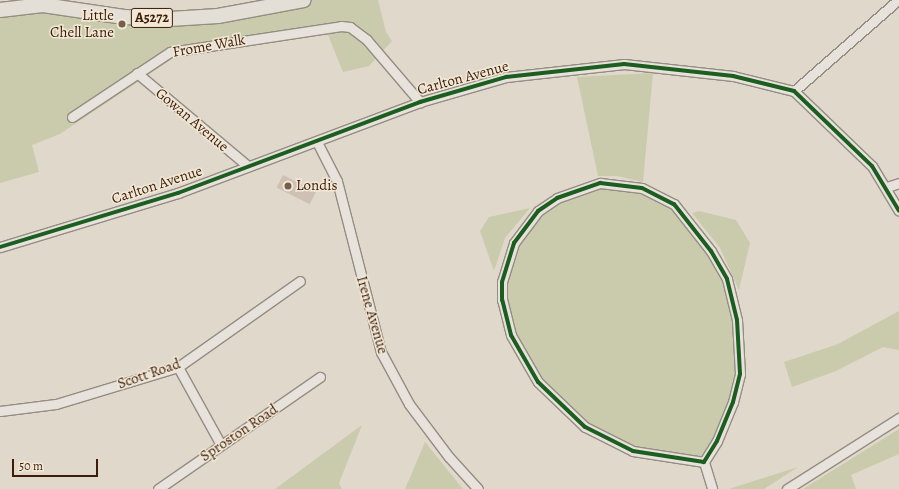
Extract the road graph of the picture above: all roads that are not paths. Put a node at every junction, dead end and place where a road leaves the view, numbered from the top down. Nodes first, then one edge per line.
1 (304, 0) edge
2 (898, 0) edge
3 (0, 10) edge
4 (137, 73) junction
5 (794, 91) junction
6 (420, 102) junction
7 (72, 117) dead end
8 (317, 142) junction
9 (248, 166) junction
10 (899, 183) edge
11 (887, 187) junction
12 (899, 211) edge
13 (0, 247) edge
14 (300, 280) dead end
15 (178, 367) junction
16 (320, 377) dead end
17 (0, 411) edge
18 (899, 418) edge
19 (221, 445) junction
20 (704, 462) junction
21 (158, 489) edge
22 (478, 489) edge
23 (712, 489) edge
24 (787, 489) edge

1 - 3 main road, A5272
2 - 5 street
4 - 6 street, Frome Walk
4 - 7 street, Frome Walk
4 - 9 street, Gowan Avenue
5 - 6 street, Carlton Avenue
5 - 11 street
6 - 8 street, Carlton Avenue
8 - 9 street, Carlton Avenue
8 - 22 street, Irene Avenue
9 - 13 street, Carlton Avenue
10 - 11 street
11 - 12 street
14 - 15 street, Scott Road
15 - 17 street, Scott Road
15 - 19 street
16 - 19 street, Sproston Road
18 - 24 street
19 - 21 street, Sproston Road
20 - 20 street
20 - 23 street

